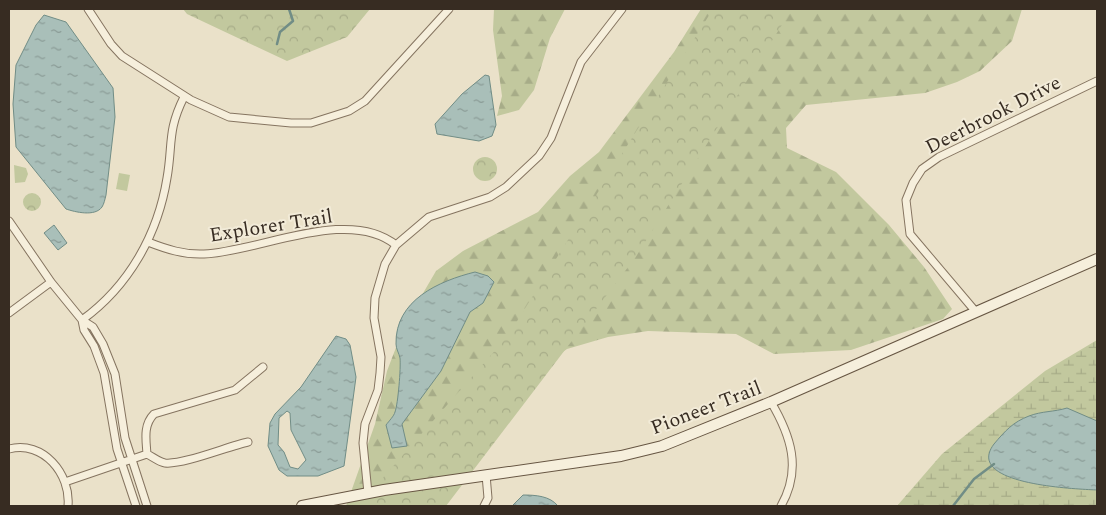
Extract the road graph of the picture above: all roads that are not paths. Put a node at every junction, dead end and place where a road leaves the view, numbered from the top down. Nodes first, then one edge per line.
1 (88, 9) edge
2 (449, 9) edge
3 (622, 9) edge
4 (1097, 81) edge
5 (184, 97) junction
6 (9, 221) edge
7 (148, 242) junction
8 (396, 245) junction
9 (1097, 259) edge
10 (51, 282) junction
11 (976, 312) junction
12 (9, 313) edge
13 (82, 320) junction
14 (263, 367) dead end
15 (771, 402) junction
16 (248, 442) dead end
17 (9, 449) edge
18 (147, 454) junction
19 (131, 460) junction
20 (121, 463) junction
21 (486, 475) junction
22 (65, 482) junction
23 (368, 493) junction
24 (68, 506) edge
25 (136, 506) edge
26 (147, 506) edge
27 (302, 506) edge
28 (484, 506) edge
29 (781, 506) edge

1 - 5 street
2 - 5 street
3 - 8 street
4 - 11 street, Deerbrook Drive
5 - 7 street
6 - 10 street
7 - 8 street, Explorer Trail
7 - 13 street
8 - 23 street
9 - 11 main road, Pioneer Trail
10 - 12 street
10 - 13 street
11 - 15 main road, Pioneer Trail
13 - 19 street
13 - 20 street
14 - 18 street
15 - 21 main road, Pioneer Trail
15 - 29 street
16 - 18 street
17 - 22 street
18 - 19 street
19 - 20 street
19 - 26 street
20 - 22 street
20 - 25 street
21 - 23 main road, Pioneer Trail
21 - 28 street
22 - 24 street
23 - 27 main road, Pioneer Trail

